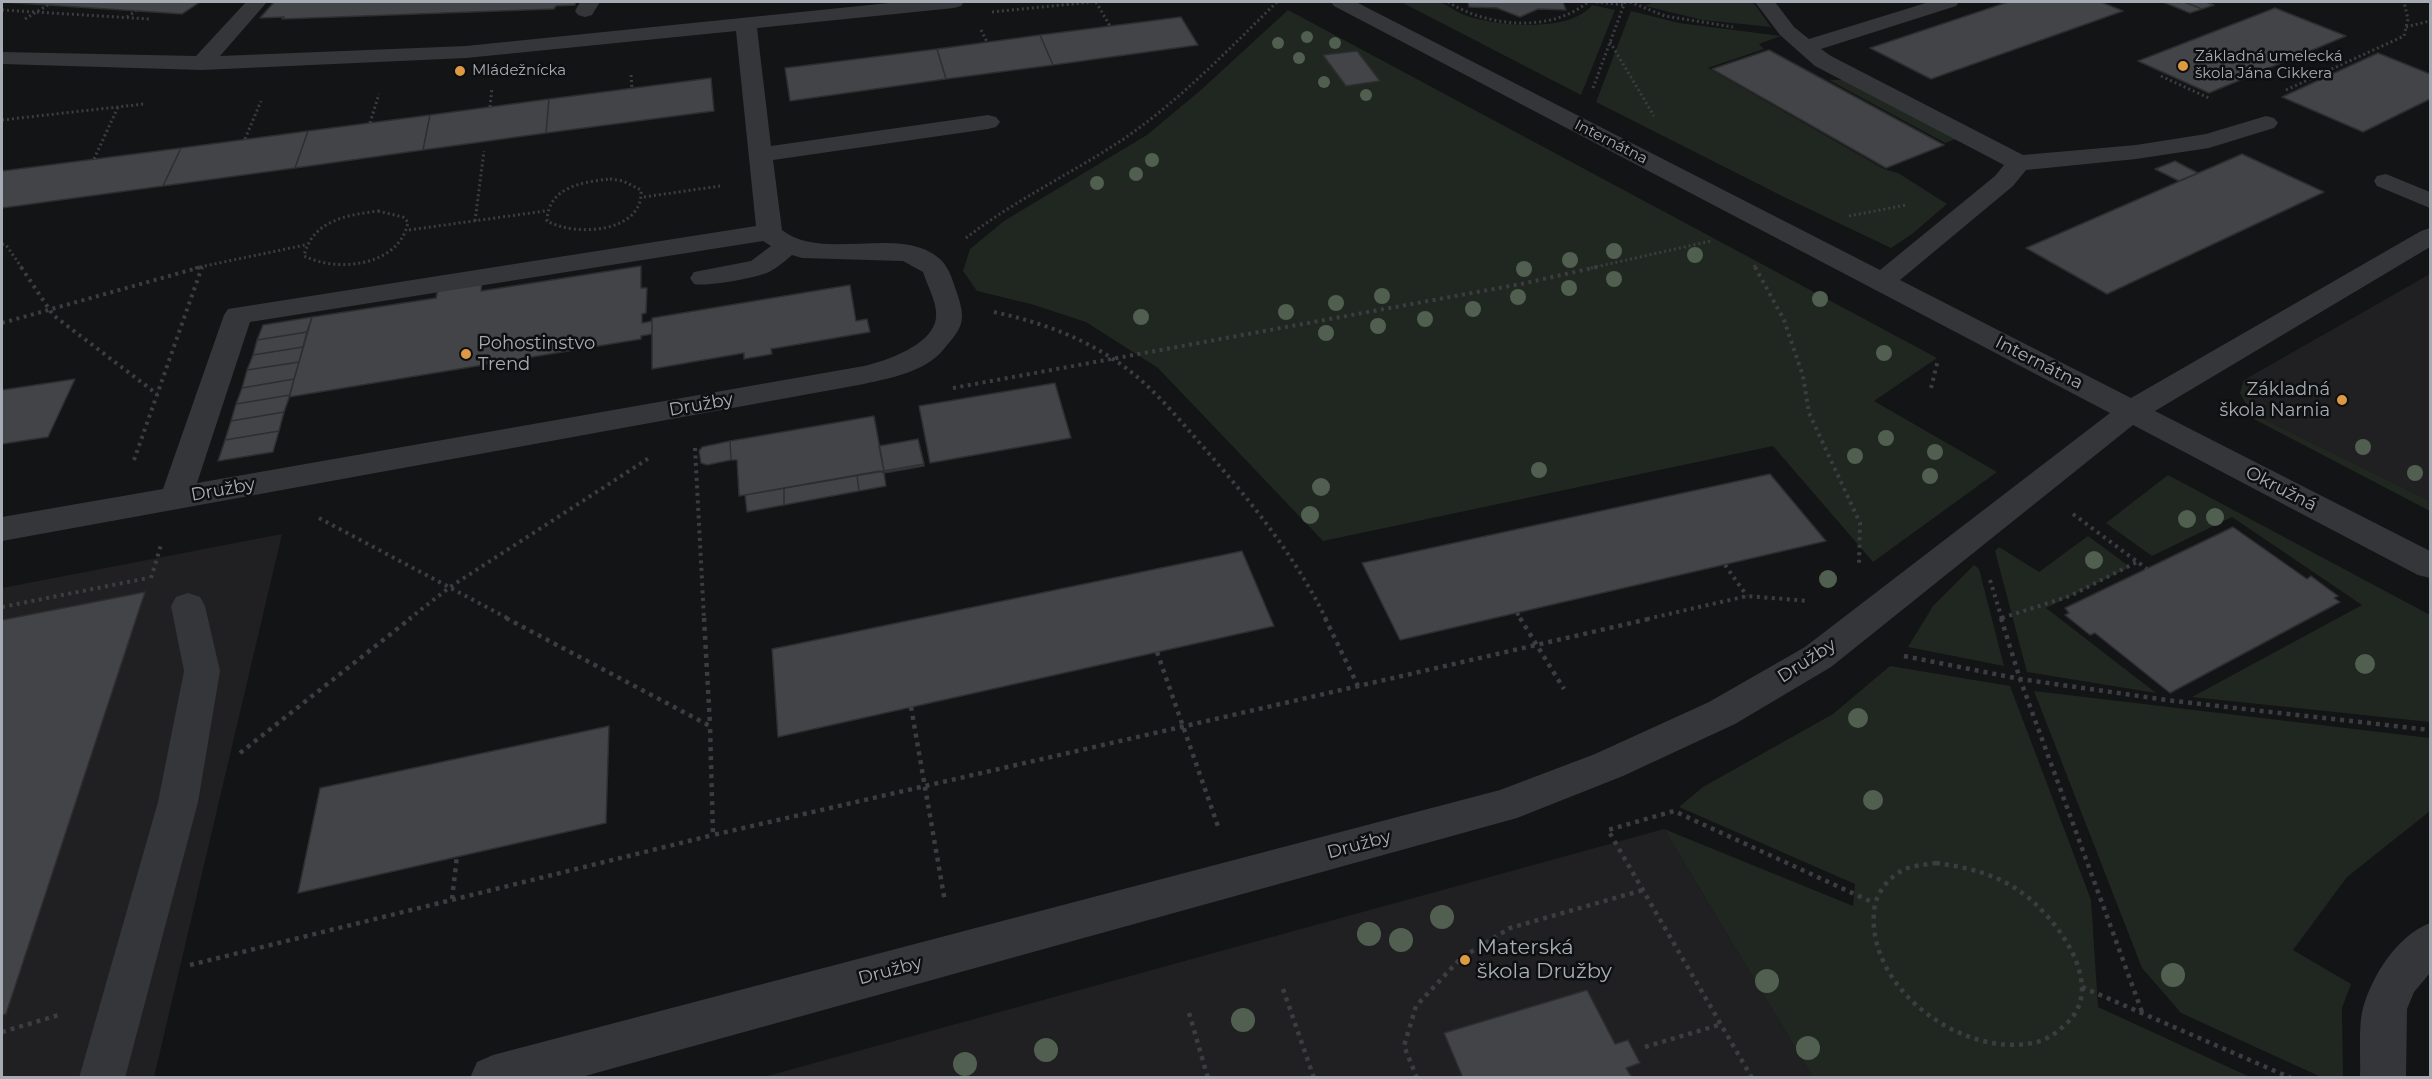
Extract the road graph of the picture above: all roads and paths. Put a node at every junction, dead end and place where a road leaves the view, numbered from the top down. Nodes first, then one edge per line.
1 (257, 2) edge
2 (954, 2) edge
3 (1096, 2) edge
4 (1277, 2) edge
5 (1341, 2) edge
6 (1448, 2) edge
7 (1588, 2) edge
8 (1596, 2) edge
9 (1641, 2) edge
10 (1765, 2) edge
11 (1949, 2) edge
12 (2403, 2) edge
13 (917, 3) edge
14 (1625, 3) edge
15 (1631, 3) edge
16 (48, 5) dead end
17 (2, 10) edge
18 (136, 10) dead end
19 (36, 12) junction
20 (125, 18) junction
21 (2430, 21) edge
22 (746, 24) junction
23 (235, 25) junction
24 (1110, 26) dead end
25 (980, 27) dead end
26 (2406, 27) junction
27 (1787, 32) junction
28 (987, 42) dead end
29 (1610, 42) junction
30 (1804, 47) junction
31 (5, 62) edge
32 (202, 63) junction
33 (1590, 94) dead end
34 (118, 107) dead end
35 (988, 122) dead end
36 (1658, 122) dead end
37 (2266, 123) joint
38 (484, 151) dead end
39 (94, 159) dead end
40 (2019, 163) junction
41 (762, 167) junction
42 (2386, 182) dead end
43 (1985, 196) junction
44 (2430, 201) edge
45 (1846, 216) dead end
46 (474, 221) junction
47 (2430, 236) edge
48 (779, 239) junction
49 (1714, 240) dead end
50 (2, 243) edge
51 (1751, 258) dead end
52 (202, 265) junction
53 (931, 265) junction
54 (703, 278) dead end
55 (1882, 282) junction
56 (948, 307) junction
57 (50, 310) junction
58 (2, 323) edge
59 (1936, 355) dead end
60 (1113, 359) junction
61 (1038, 372) dead end
62 (1931, 388) dead end
63 (157, 394) junction
64 (738, 398) junction
65 (2132, 411) junction
66 (655, 454) dead end
67 (255, 484) junction
68 (176, 498) junction
69 (2066, 508) dead end
70 (116, 509) junction
71 (2, 529) edge
72 (1976, 533) junction
73 (2137, 562) junction
74 (155, 564) dead end
75 (1725, 565) dead end
76 (2430, 566) edge
77 (2147, 569) dead end
78 (450, 587) junction
79 (1747, 596) junction
80 (1820, 602) dead end
81 (188, 606) dead end
82 (2, 607) edge
83 (1882, 607) junction
84 (1517, 613) dead end
85 (2002, 618) junction
86 (1537, 644) junction
87 (1157, 652) dead end
88 (1904, 656) dead end
89 (2020, 680) junction
90 (1358, 686) junction
91 (1564, 689) dead end
92 (911, 708) dead end
93 (710, 726) junction
94 (1184, 727) junction
95 (2430, 730) edge
96 (924, 786) junction
97 (1205, 789) dead end
98 (178, 802) junction
99 (713, 835) junction
100 (457, 856) dead end
101 (1643, 890) junction
102 (452, 899) junction
103 (1874, 903) junction
104 (2430, 943) edge
105 (955, 954) junction
106 (2082, 987) junction
107 (1283, 988) dead end
108 (126, 990) junction
109 (2142, 1012) junction
110 (1188, 1013) dead end
111 (1722, 1024) junction
112 (2, 1032) edge
113 (1645, 1047) dead end
114 (518, 1074) edge
115 (102, 1077) edge
116 (1208, 1077) edge
117 (1314, 1077) edge
118 (1417, 1077) edge
119 (1752, 1077) edge
120 (2291, 1077) edge
121 (2383, 1077) edge

1 - 23 street
2 - 13 street
3 - 24 path
4 - 53 path
5 - 55 street, Internátna
6 - 7 path
8 - 14 path
9 - 15 path
10 - 27 street
11 - 30 street
12 - 26 path
13 - 22 street
14 - 15 path
14 - 29 path
15 - 27 path
16 - 19 path
17 - 19 path
18 - 20 path
19 - 20 path
20 - 23 path
21 - 26 path
22 - 32 street
22 - 41 street
23 - 32 street
25 - 28 path
26 - 37 path
27 - 30 street
29 - 33 path
29 - 36 path
30 - 40 street
31 - 32 street
34 - 39 path
35 - 41 street
37 - 40 street
38 - 46 path
40 - 43 street
41 - 46 path
41 - 48 street
42 - 44 street
43 - 45 path
43 - 55 street
46 - 52 path
47 - 65 street, Družby
48 - 53 street
48 - 54 street
48 - 68 street
49 - 60 path
50 - 57 path
51 - 83 path
52 - 57 path
52 - 63 path
53 - 56 street
55 - 65 street, Internátna
56 - 60 path
56 - 64 street, Družby
57 - 58 path
57 - 63 path
59 - 62 path
60 - 61 path
60 - 90 path
63 - 70 path
64 - 67 street, Družby
64 - 93 path
65 - 72 street, Družby
65 - 76 street, Okružná
66 - 78 path
67 - 68 street, Družby
67 - 78 path
68 - 70 street, Družby
69 - 73 path
70 - 71 street, Družby
72 - 83 street, Družby
72 - 85 path
73 - 77 path
73 - 85 path
74 - 82 path
75 - 79 path
78 - 93 path
78 - 98 path
79 - 80 path
79 - 86 path
81 - 98 street
83 - 105 street, Družby
84 - 86 path
85 - 89 path
86 - 90 path
86 - 91 path
87 - 94 path
88 - 89 path
89 - 95 path
89 - 109 path
90 - 94 path
92 - 96 path
93 - 99 path
94 - 96 path
94 - 97 path
96 - 99 path
96 - 105 path
98 - 108 street
99 - 102 path
100 - 102 path
101 - 103 path
101 - 111 path
101 - 118 path
102 - 108 path
103 - 106 path
103 - 106 path
104 - 121 street
105 - 114 street, Družby
106 - 109 path
107 - 117 path
108 - 112 path
108 - 115 street
109 - 120 path
110 - 116 path
111 - 113 path
111 - 119 path

